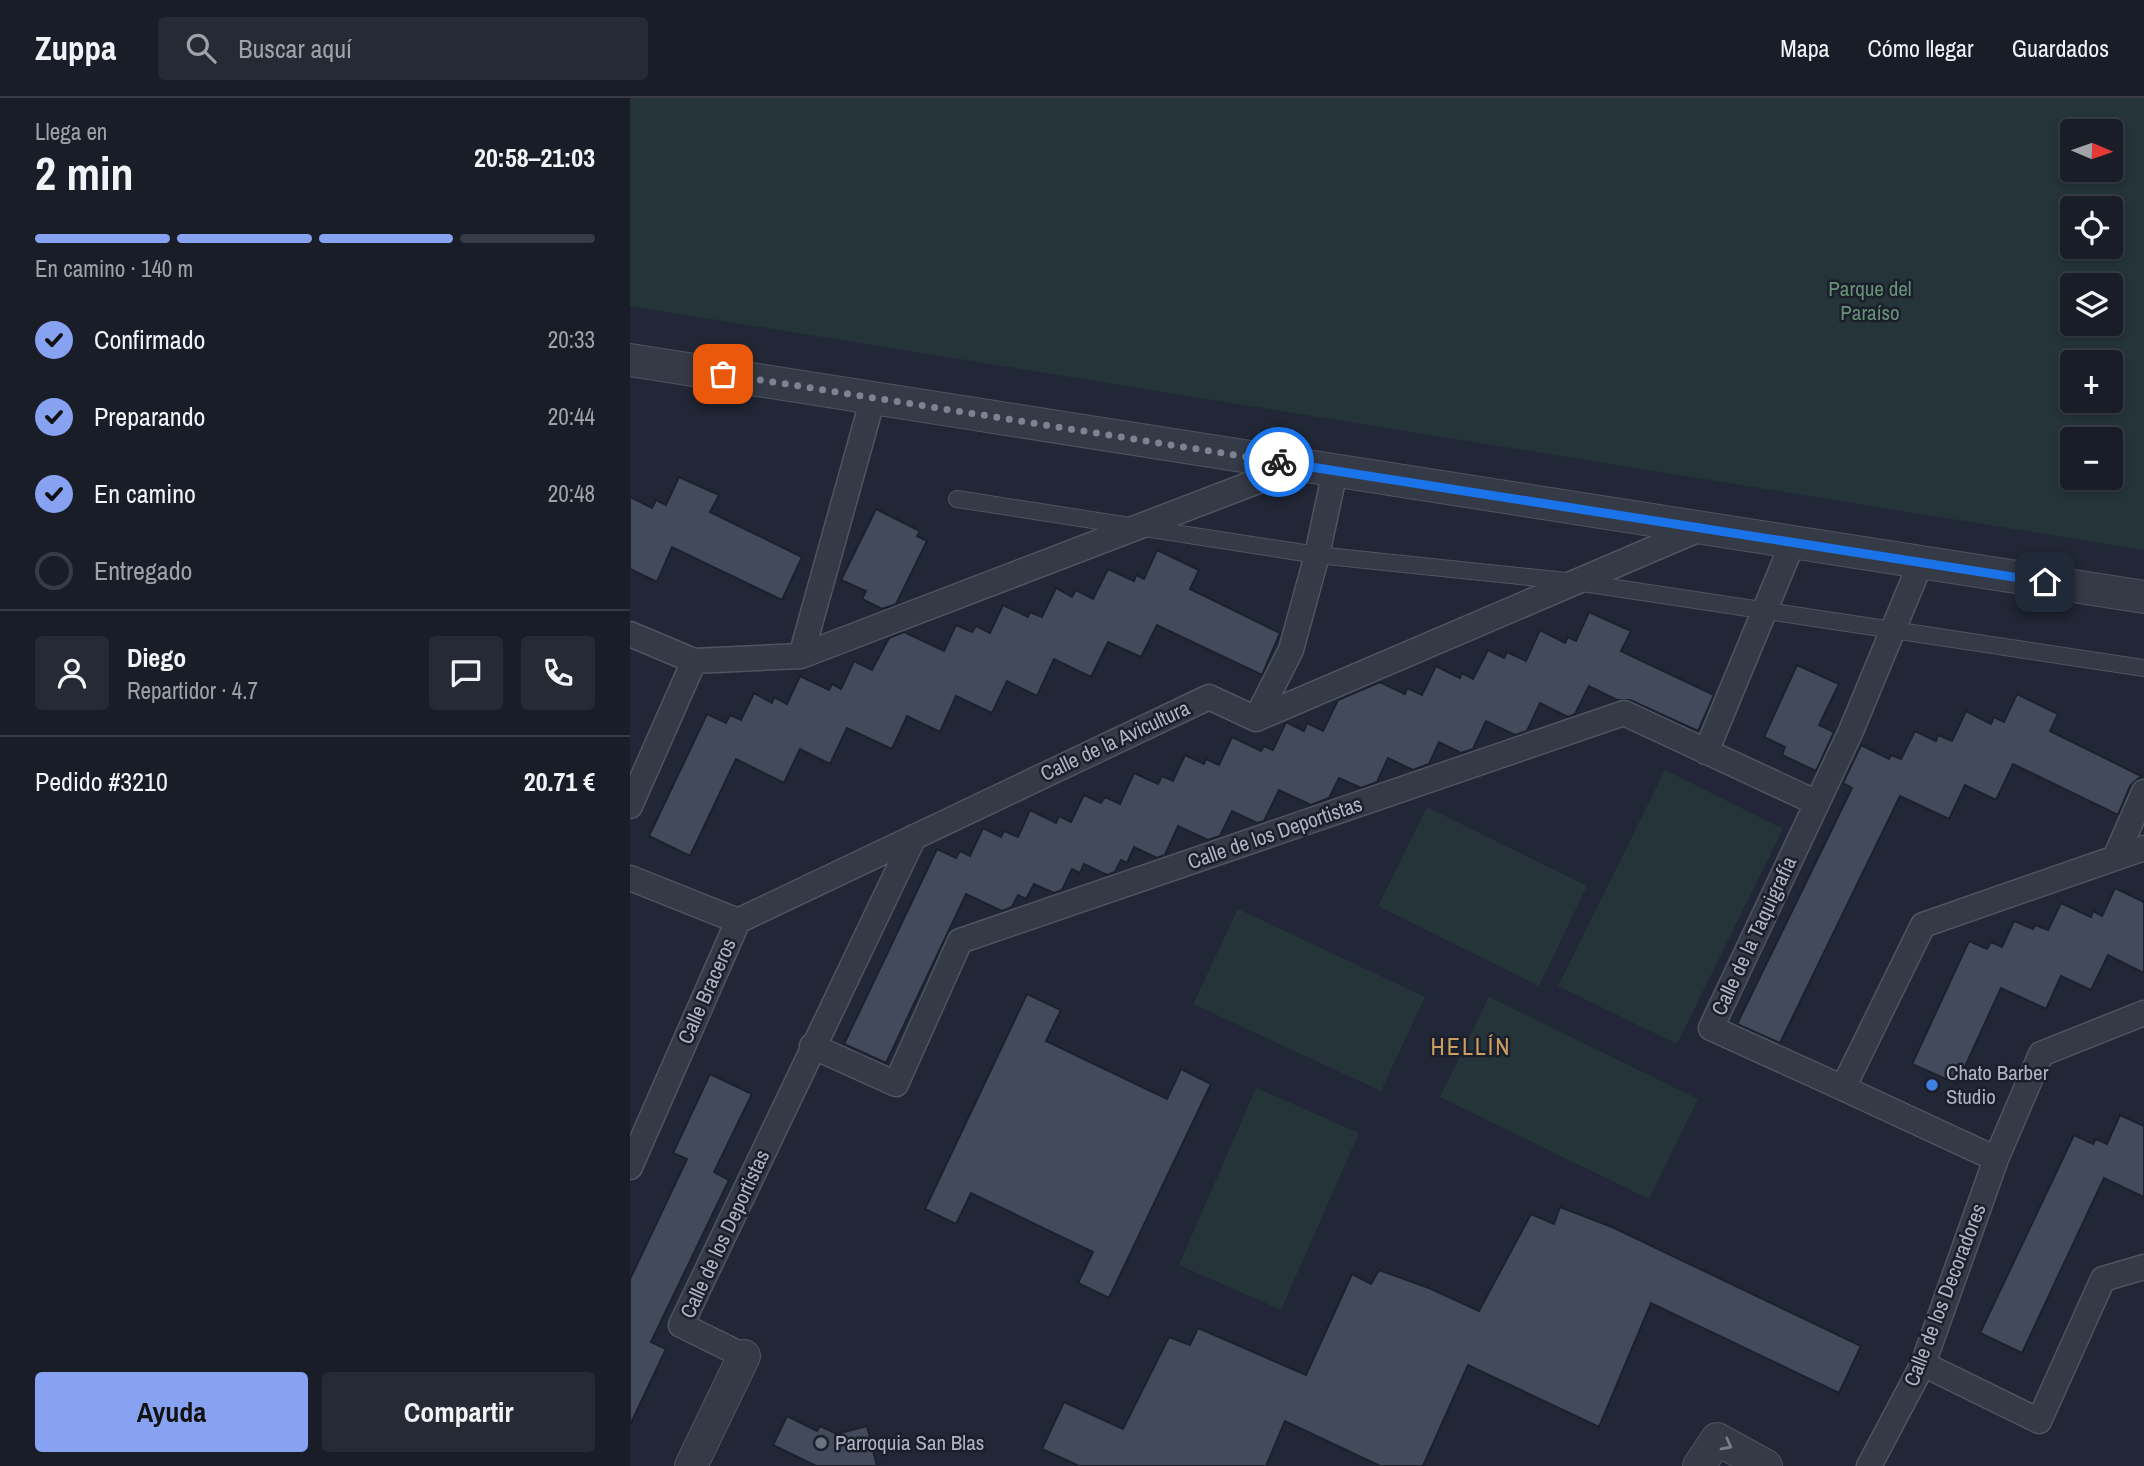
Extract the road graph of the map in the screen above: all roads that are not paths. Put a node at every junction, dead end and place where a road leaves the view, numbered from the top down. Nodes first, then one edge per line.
1 (630, 360) edge
2 (873, 398) junction
3 (1300, 465) junction
4 (1335, 471) junction
5 (957, 499) dead end
6 (1141, 526) junction
7 (1702, 528) junction
8 (1793, 542) junction
9 (1317, 555) junction
10 (1921, 562) junction
11 (1576, 582) junction
12 (2144, 597) edge
13 (1765, 611) junction
14 (1893, 629) junction
15 (630, 634) edge
16 (801, 656) junction
17 (694, 661) junction
18 (2144, 668) edge
19 (1256, 719) junction
20 (1706, 751) junction
21 (2144, 792) edge
22 (1817, 803) junction
23 (630, 806) edge
24 (914, 836) junction
25 (2144, 848) edge
26 (2115, 858) junction
27 (630, 878) edge
28 (738, 920) junction
29 (2144, 1013) edge
30 (812, 1046) junction
31 (1843, 1088) junction
32 (1996, 1159) junction
33 (630, 1167) edge
34 (2144, 1267) edge
35 (744, 1356) joint
36 (1923, 1364) junction
37 (691, 1466) edge
38 (1699, 1466) edge
39 (1766, 1466) edge
40 (1869, 1466) edge

1 - 2 street
2 - 3 street
2 - 16 street
3 - 4 street
3 - 6 street
4 - 7 street
4 - 9 street
5 - 6 lane
6 - 9 lane
6 - 16 street
7 - 8 street
7 - 11 street
8 - 10 street
8 - 13 street
9 - 11 lane
9 - 19 street
10 - 12 street
10 - 14 street, Calle de la Taquigrafía
11 - 13 lane
11 - 19 street
13 - 14 lane
13 - 20 street
14 - 18 lane
14 - 22 street, Calle de la Taquigrafía
15 - 17 street
16 - 17 street
17 - 23 street
19 - 24 street, Calle de la Avicultura
20 - 22 street, Calle de los Deportistas
20 - 30 street, Calle de los Deportistas
21 - 26 street
22 - 31 street, Calle de la Taquigrafía
24 - 28 street, Calle de la Avicultura
24 - 30 street, Calle de los Deportistas
25 - 26 street
26 - 31 street
27 - 28 street, Calle Braceros
28 - 33 street, Calle Braceros
29 - 32 street, Calle de los Decoradores
30 - 35 street, Calle de los Deportistas
31 - 32 street
32 - 36 street, Calle de los Decoradores
34 - 36 street
35 - 37 street, Calle de los Deportistas
36 - 40 street, Calle de los Decoradores
38 -> 39 street

